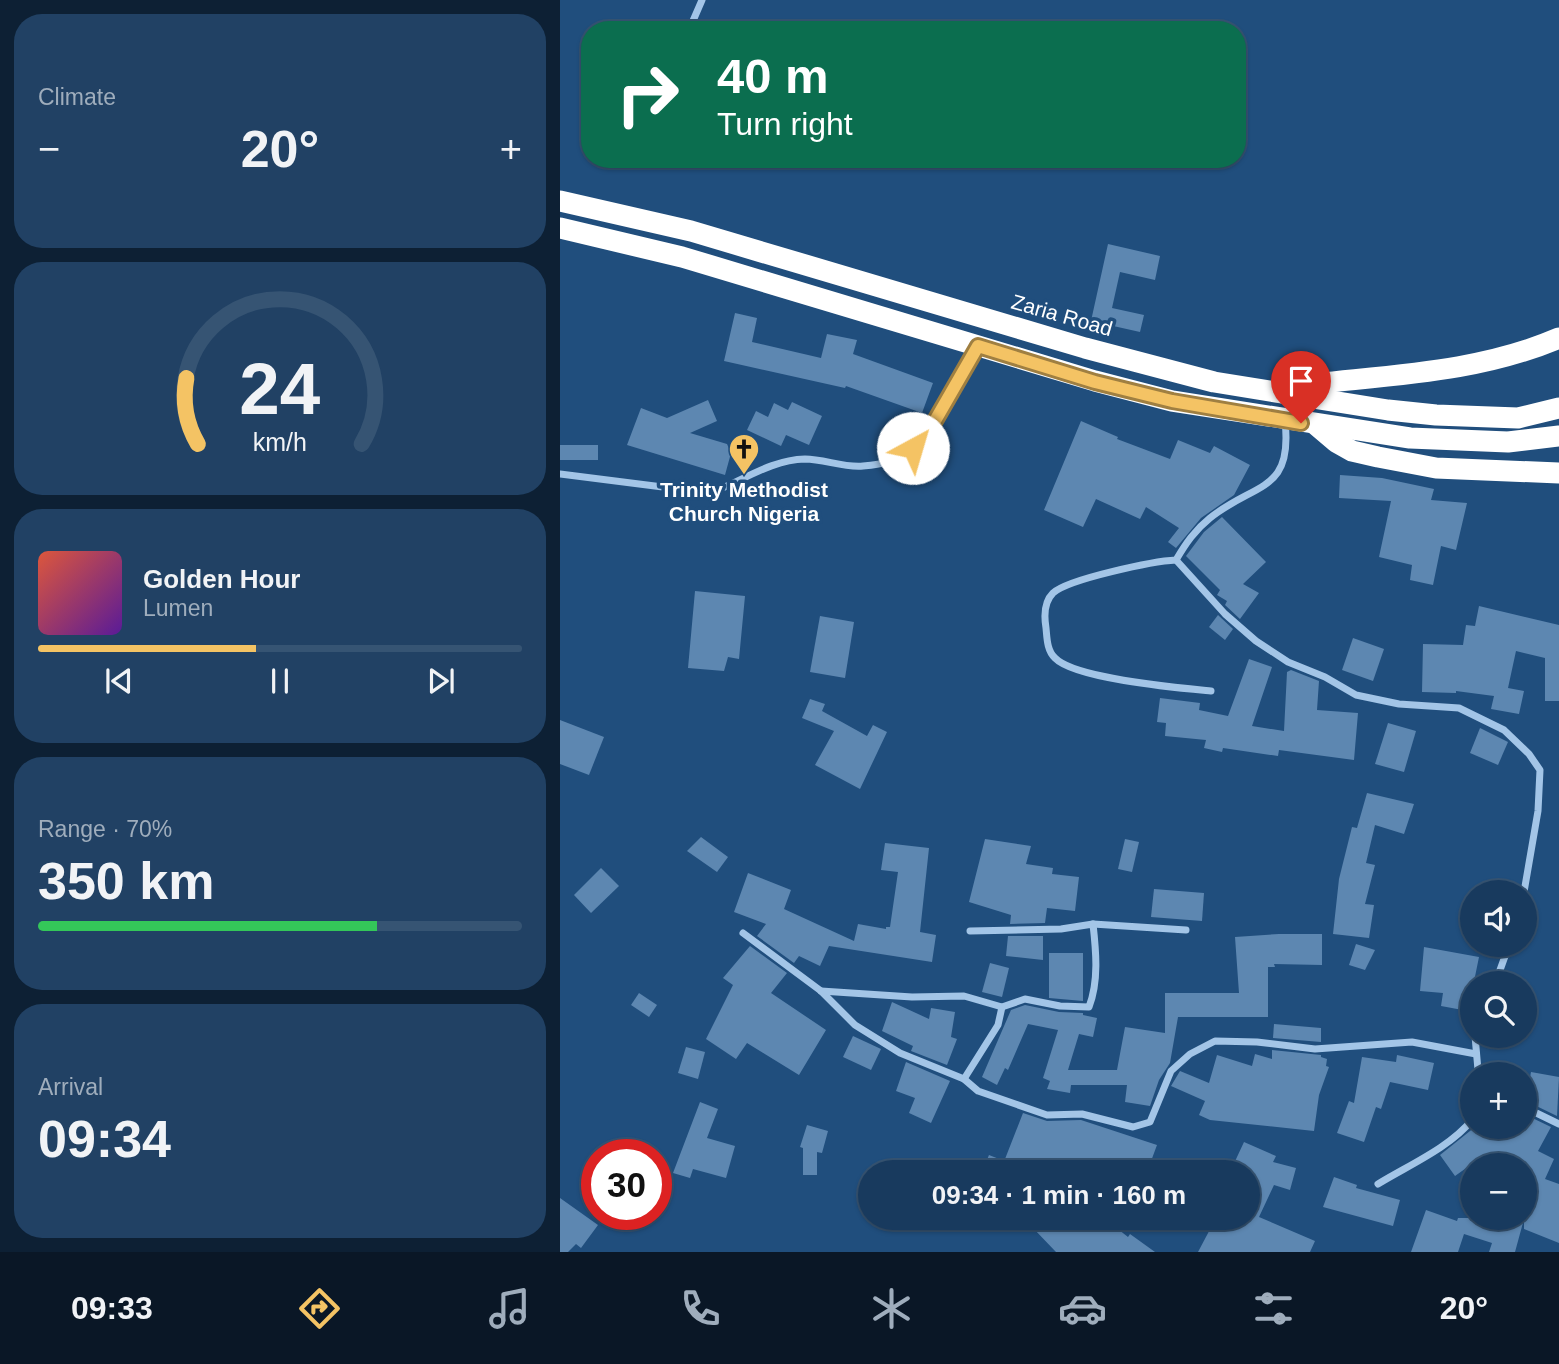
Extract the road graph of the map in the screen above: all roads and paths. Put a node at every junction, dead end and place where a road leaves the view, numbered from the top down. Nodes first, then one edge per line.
1 (702, 0) edge
2 (693, 21) edge
3 (560, 201) edge
4 (560, 228) edge
5 (1559, 338) edge
6 (978, 346) junction
7 (1267, 390) junction
8 (1559, 408) edge
9 (1285, 420) junction
10 (1316, 425) junction
11 (1559, 436) edge
12 (1559, 473) edge
13 (560, 474) edge
14 (1176, 560) junction
15 (1211, 691) dead end
16 (1526, 880) edge
17 (1093, 924) junction
18 (1186, 930) dead end
19 (970, 931) dead end
20 (743, 933) dead end
21 (821, 991) junction
22 (1002, 1007) junction
23 (1476, 1048) edge
24 (1476, 1054) junction
25 (1477, 1062) edge
26 (964, 1079) junction
27 (1537, 1113) edge
28 (1559, 1124) edge
29 (1460, 1132) edge
30 (1378, 1184) dead end

1 - 2 street
3 - 7 highway, Zaria Road
4 - 6 highway
5 - 7 highway
6 - 9 highway
6 - 13 street
7 - 8 highway, Zaria Road
9 - 10 highway
9 - 14 street
10 - 11 highway
10 - 12 highway
14 - 15 street
14 - 16 street
17 - 18 street
17 - 19 street
17 - 22 street
20 - 21 street
21 - 22 street
21 - 26 street
22 - 26 street
23 - 24 street
24 - 25 street
24 - 26 street
27 - 28 street
29 - 30 street

